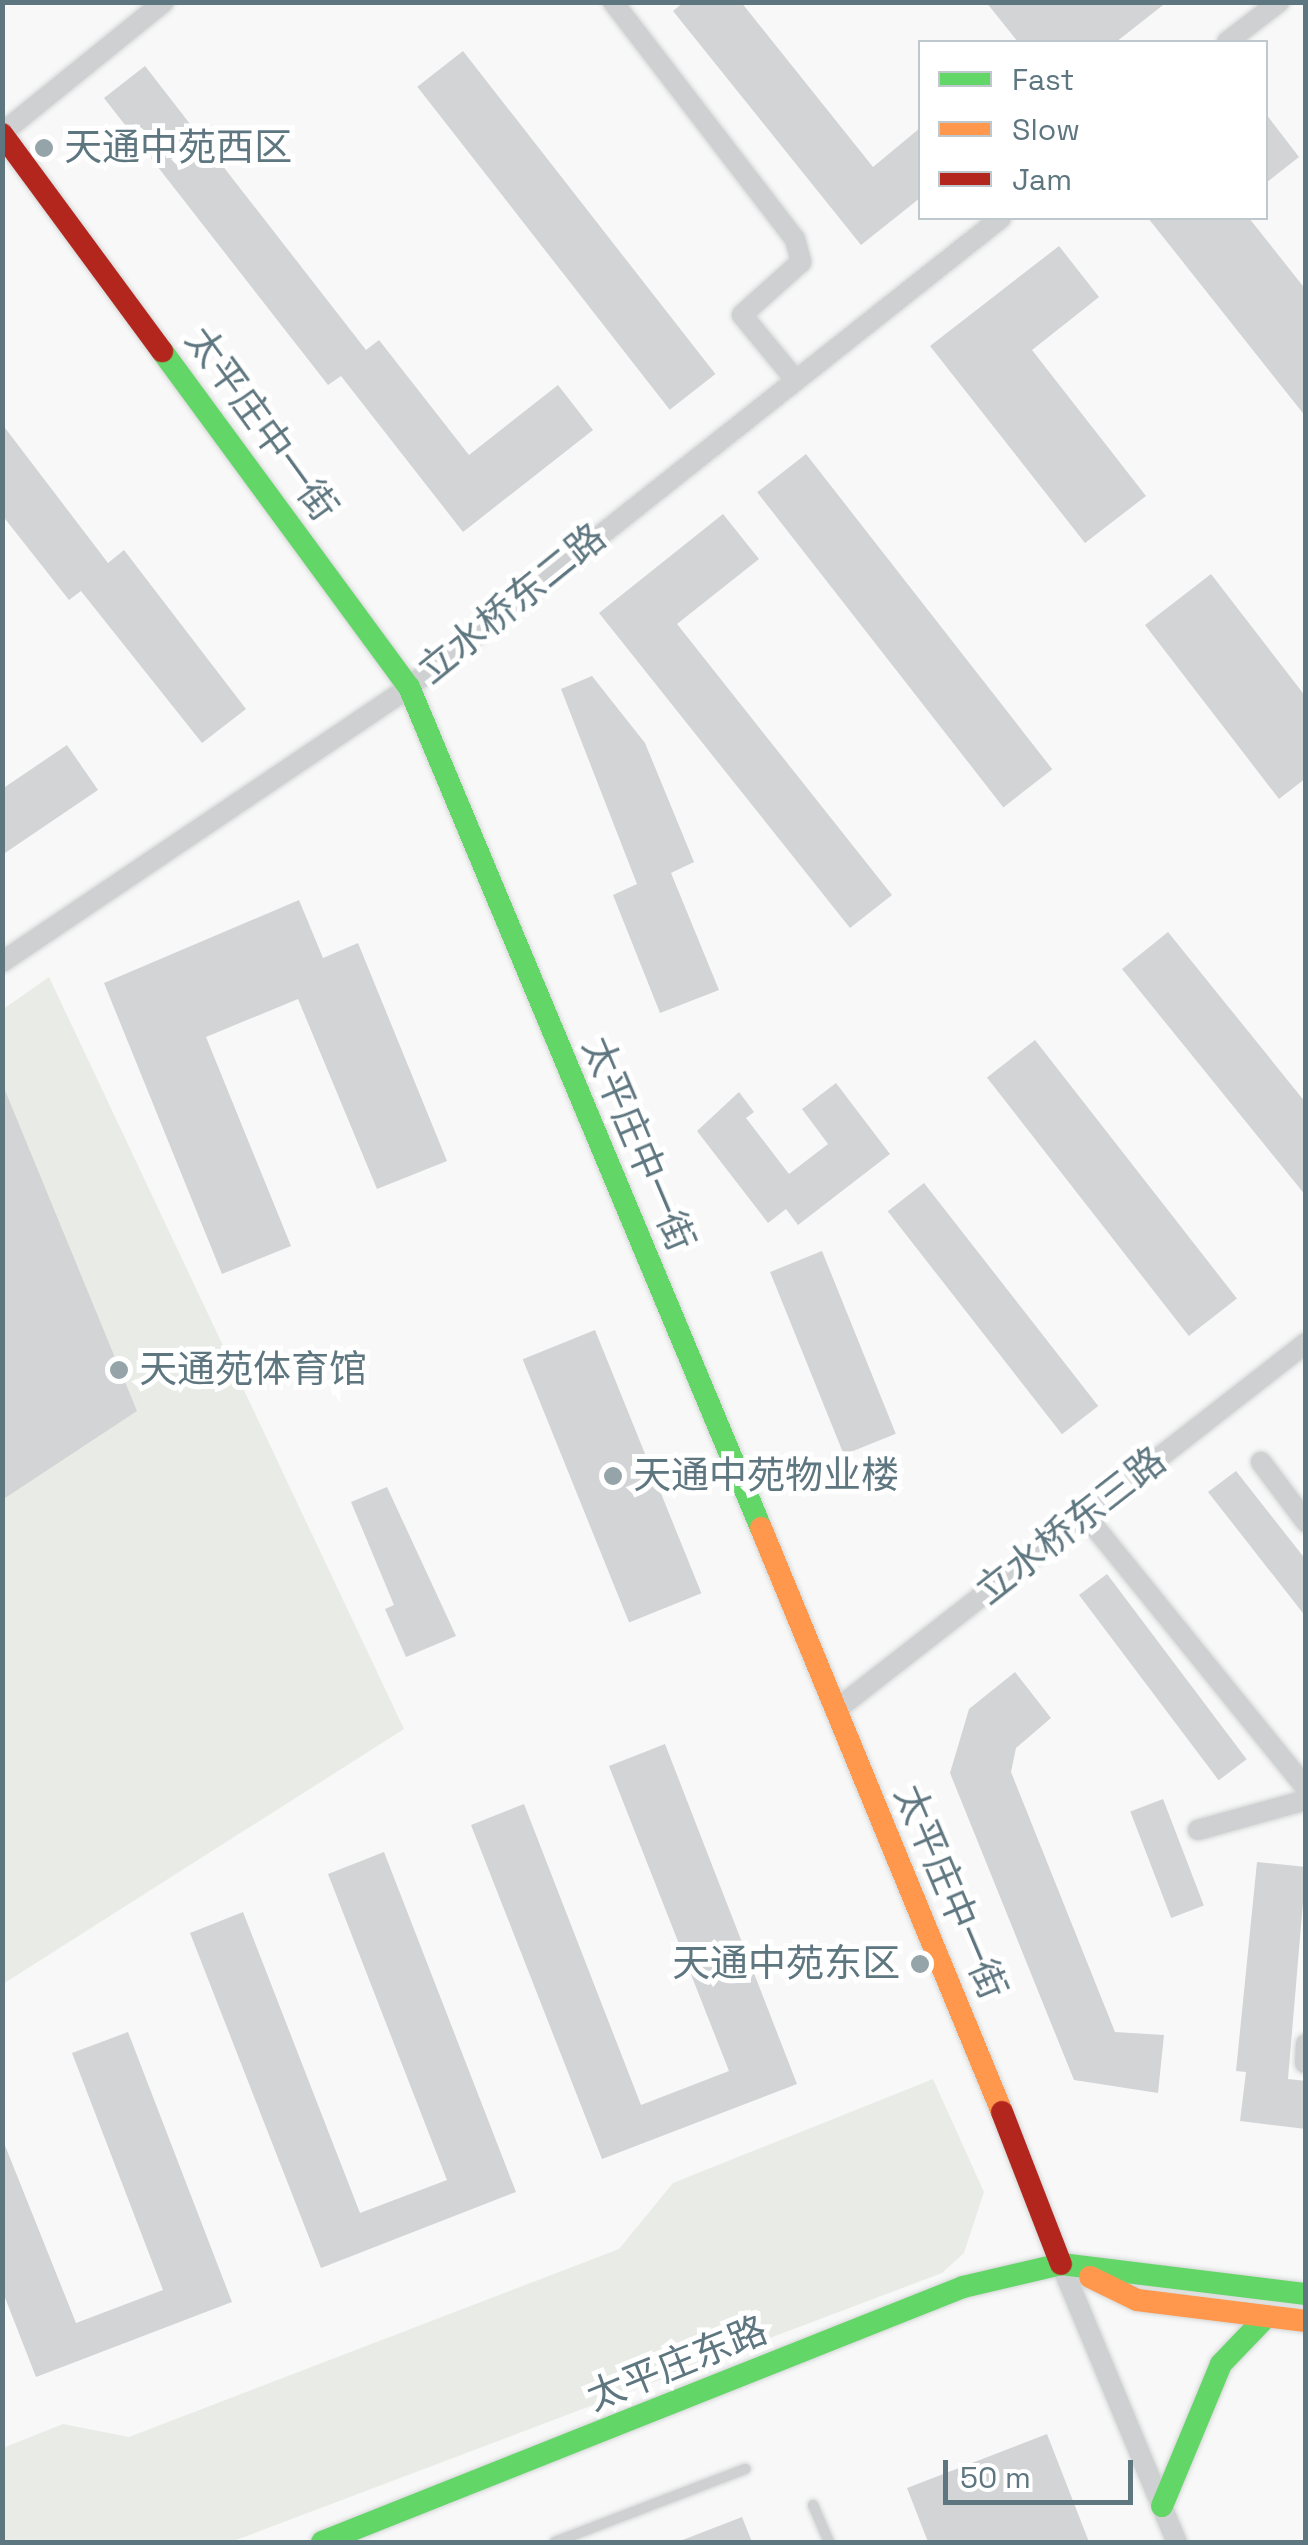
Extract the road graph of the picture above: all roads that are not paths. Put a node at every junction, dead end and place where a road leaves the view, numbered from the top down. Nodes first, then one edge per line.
1 (164, 2) edge
2 (613, 2) edge
3 (1278, 2) edge
4 (1230, 40) edge
5 (2, 134) edge
6 (998, 220) edge
7 (794, 378) junction
8 (409, 687) junction
9 (2, 962) edge
10 (1306, 1343) edge
11 (1260, 1462) dead end
12 (1085, 1515) junction
13 (1306, 1522) edge
14 (836, 1709) junction
15 (1306, 1788) edge
16 (1306, 1800) edge
17 (1198, 1830) dead end
18 (1306, 2044) edge
19 (1305, 2063) edge
20 (1062, 2264) junction
21 (1306, 2294) edge
22 (1267, 2316) junction
23 (1306, 2321) edge
24 (746, 2469) dead end
25 (813, 2505) dead end
26 (1162, 2506) junction
27 (322, 2542) edge
28 (555, 2542) edge
29 (828, 2542) edge
30 (1177, 2542) edge

1 - 5 street
2 - 7 street
3 - 4 street
5 - 8 street, 太平庄中一街
6 - 7 street, 立水桥东二路
7 - 8 street, 立水桥东二路
8 - 9 street, 立水桥东二路
8 - 14 street, 太平庄中一街
10 - 12 street, 立水桥东三路
11 - 13 street
12 - 14 street, 立水桥东三路
12 - 15 street
14 - 20 street, 太平庄中一街
16 - 17 street
18 - 19 street
20 - 21 street, 太平庄东路
20 - 22 street
20 - 26 street
20 - 27 street, 太平庄东路
22 - 23 street
22 - 26 street
24 - 28 lane
25 - 29 lane
26 - 30 street

